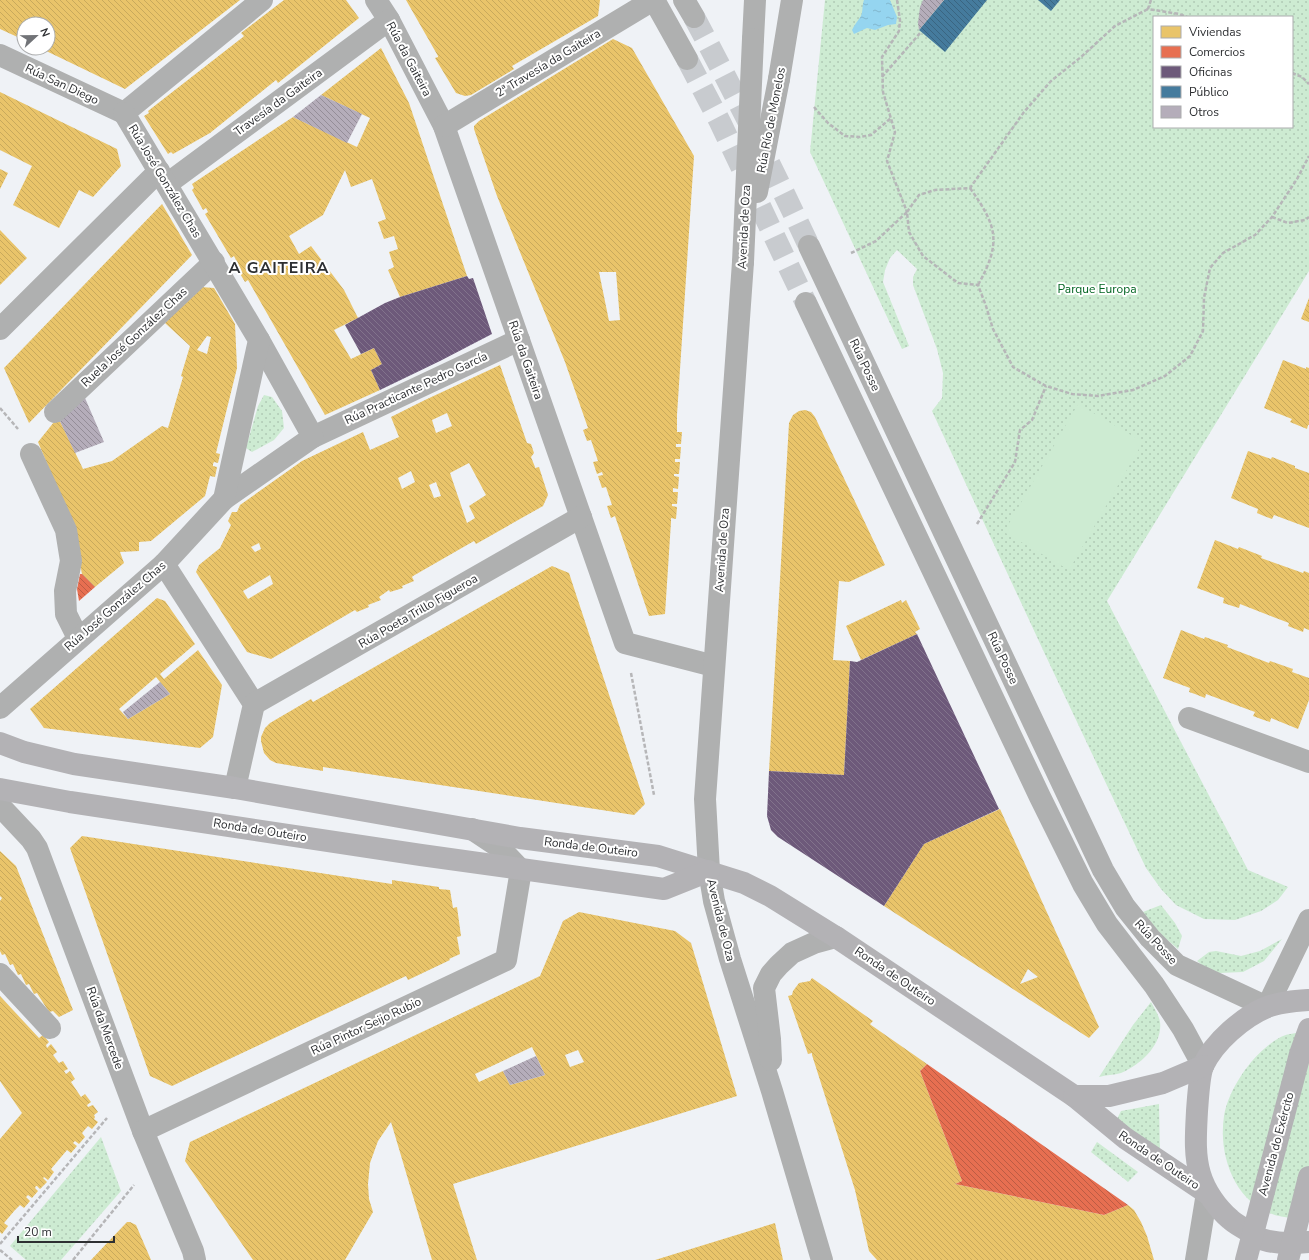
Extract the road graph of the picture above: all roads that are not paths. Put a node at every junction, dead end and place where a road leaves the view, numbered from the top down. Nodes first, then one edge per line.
1 (262, 0) edge
2 (376, 0) edge
3 (654, 0) edge
4 (755, 0) edge
5 (792, 0) edge
6 (389, 20) junction
7 (0, 55) edge
8 (687, 59) tunnel mouth
9 (124, 113) junction
10 (444, 126) junction
11 (163, 178) junction
12 (809, 246) tunnel mouth
13 (214, 262) junction
14 (743, 262) junction
15 (806, 303) tunnel mouth
16 (0, 329) edge
17 (259, 340) junction
18 (519, 340) junction
19 (55, 412) road end
20 (313, 437) junction
21 (31, 454) dead end
22 (224, 499) junction
23 (581, 517) junction
24 (164, 564) junction
25 (78, 638) junction
26 (714, 666) junction
27 (254, 704) junction
28 (0, 708) edge
29 (1189, 718) dead end
30 (0, 742) edge
31 (1309, 762) edge
32 (234, 788) junction
33 (0, 789) edge
34 (0, 806) edge
35 (472, 829) junction
36 (521, 870) junction
37 (709, 871) junction
38 (1309, 920) edge
39 (836, 937) junction
40 (0, 974) edge
41 (1309, 1000) edge
42 (1267, 1007) junction
43 (50, 1028) dead end
44 (1309, 1029) edge
45 (1203, 1066) junction
46 (772, 1091) junction
47 (1074, 1096) junction
48 (143, 1131) junction
49 (1309, 1177) edge
50 (1207, 1193) junction
51 (1309, 1242) edge
52 (197, 1257) edge
53 (822, 1260) edge
54 (1196, 1260) edge
55 (1246, 1260) edge
56 (1288, 1260) edge

1 - 9 street, Rúa José González Chas
2 - 6 street, Rúa da Gaiteira
3 - 8 street
3 - 10 street, 2ª Travesía da Gaiteira
4 - 14 street, Avenida de Oza, bridge
5 - 14 street, Rúa Río de Monelos, bridge
6 - 10 street, Rúa da Gaiteira
6 - 11 street, Travesía da Gaiteira
7 - 9 street, Rúa San Diego
9 - 11 street, Rúa José González Chas
10 - 18 street, Rúa da Gaiteira
11 - 13 street, Rúa José González Chas
11 - 16 street, Travesía da Gaiteira
12 - 42 street, Rúa Posse
13 - 17 street, Rúa José González Chas
13 - 19 street, Ruela José González Chas
14 - 26 street, Avenida de Oza
15 - 45 street
17 - 20 street, Rúa José González Chas
17 - 22 street
18 - 20 street, Rúa Practicante Pedro García
18 - 23 street, Rúa da Gaiteira
20 - 22 street, Rúa José González Chas
21 - 25 street
22 - 24 street, Rúa José González Chas
23 - 26 street, Rúa da Gaiteira
23 - 27 street, Rúa Poeta Trillo Figueroa
24 - 25 street, Rúa José González Chas
24 - 27 street
25 - 28 street, Rúa José González Chas
26 - 37 street, Avenida de Oza
27 - 32 street
29 - 31 street
30 - 32 main road, Ronda de Outeiro
32 - 35 main road, Ronda de Outeiro
33 - 36 main road, Ronda de Outeiro
34 - 48 street, Rúa da Mercede
35 - 36 street, Ronda de Outeiro
35 - 37 main road, Ronda de Outeiro
36 - 37 main road, Ronda de Outeiro
36 - 48 street, Rúa Pintor Seijo Rubio
37 - 39 main road, Ronda de Outeiro
37 - 46 street, Avenida de Oza
38 - 42 street
39 - 46 street, Avenida de Oza
39 - 47 main road, Ronda de Outeiro
40 - 43 street
41 - 42 main road
42 - 45 main road
44 - 55 main road, Avenida do Exército, bridge
45 - 47 main road
45 - 50 main road
46 - 53 street, Avenida de Oza
47 - 50 main road, Ronda de Outeiro
48 - 52 street, Rúa da Mercede
49 - 56 main road, bridge
50 - 51 main road
50 - 54 street

